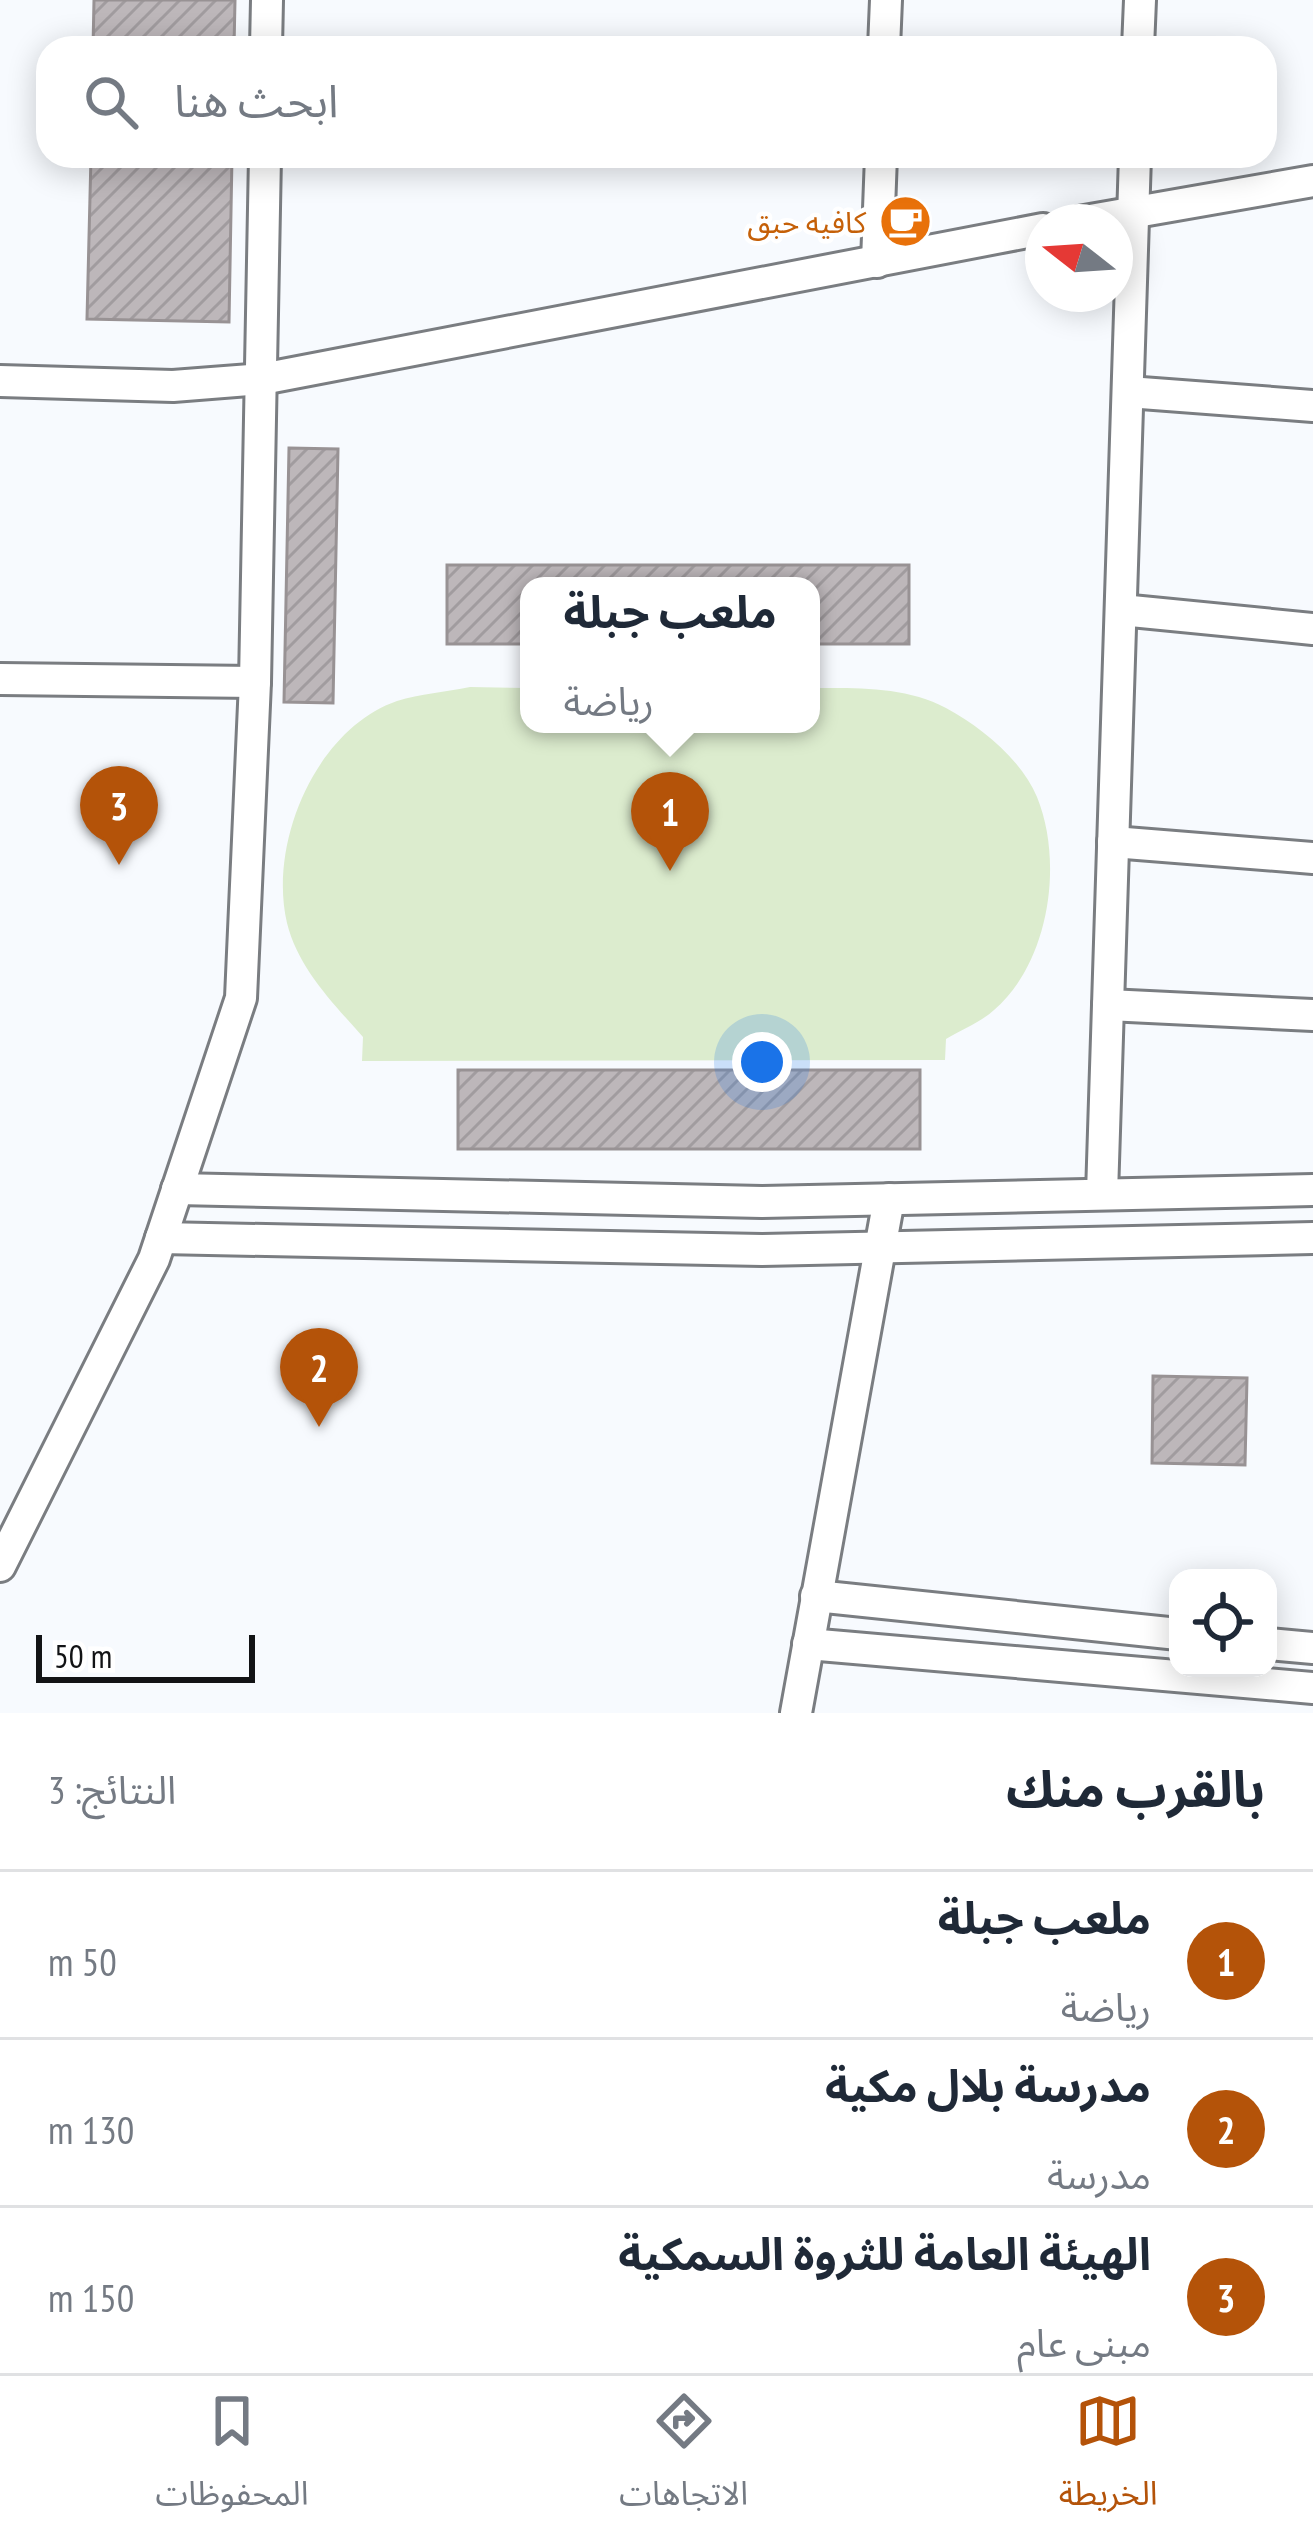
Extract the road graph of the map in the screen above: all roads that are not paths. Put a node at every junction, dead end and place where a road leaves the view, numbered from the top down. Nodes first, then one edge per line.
1 (267, 0) edge
2 (886, 0) edge
3 (1140, 0) edge
4 (266, 36) edge
5 (884, 36) edge
6 (1138, 36) edge
7 (265, 168) edge
8 (881, 168) edge
9 (1135, 168) edge
10 (1313, 181) edge
11 (1133, 211) joint
12 (1025, 233) edge
13 (877, 262) junction
14 (1130, 312) edge
15 (262, 380) junction
16 (0, 381) edge
17 (1128, 392) junction
18 (1313, 406) edge
19 (1121, 610) junction
20 (1313, 629) edge
21 (0, 679) edge
22 (254, 682) junction
23 (1113, 842) junction
24 (1313, 858) edge
25 (1108, 1005) junction
26 (1313, 1015) edge
27 (177, 1189) junction
28 (1313, 1190) edge
29 (1102, 1194) junction
30 (889, 1199) junction
31 (161, 1238) junction
32 (1313, 1238) edge
33 (879, 1248) junction
34 (13, 1509) edge
35 (0, 1566) edge
36 (816, 1596) junction
37 (1169, 1633) edge
38 (808, 1644) junction
39 (1277, 1645) edge
40 (1313, 1648) edge
41 (1313, 1688) edge
42 (796, 1713) edge

1 - 4 street
2 - 5 street
3 - 6 street
7 - 15 street
8 - 13 street
9 - 11 street
10 - 11 street
12 - 13 street
13 - 15 street
14 - 17 street
15 - 16 street
15 - 22 street
17 - 18 street
17 - 19 street
19 - 20 street
19 - 23 street
21 - 22 street
22 - 27 street
23 - 24 street
23 - 25 street
25 - 26 street
25 - 29 street
27 - 30 street
27 - 31 street
28 - 29 street
29 - 30 street
30 - 33 street
31 - 33 street
31 - 34 street
32 - 33 street
33 - 36 street
34 - 35 street
36 - 37 street
36 - 38 street
38 - 41 street
38 - 42 street
39 - 40 street

